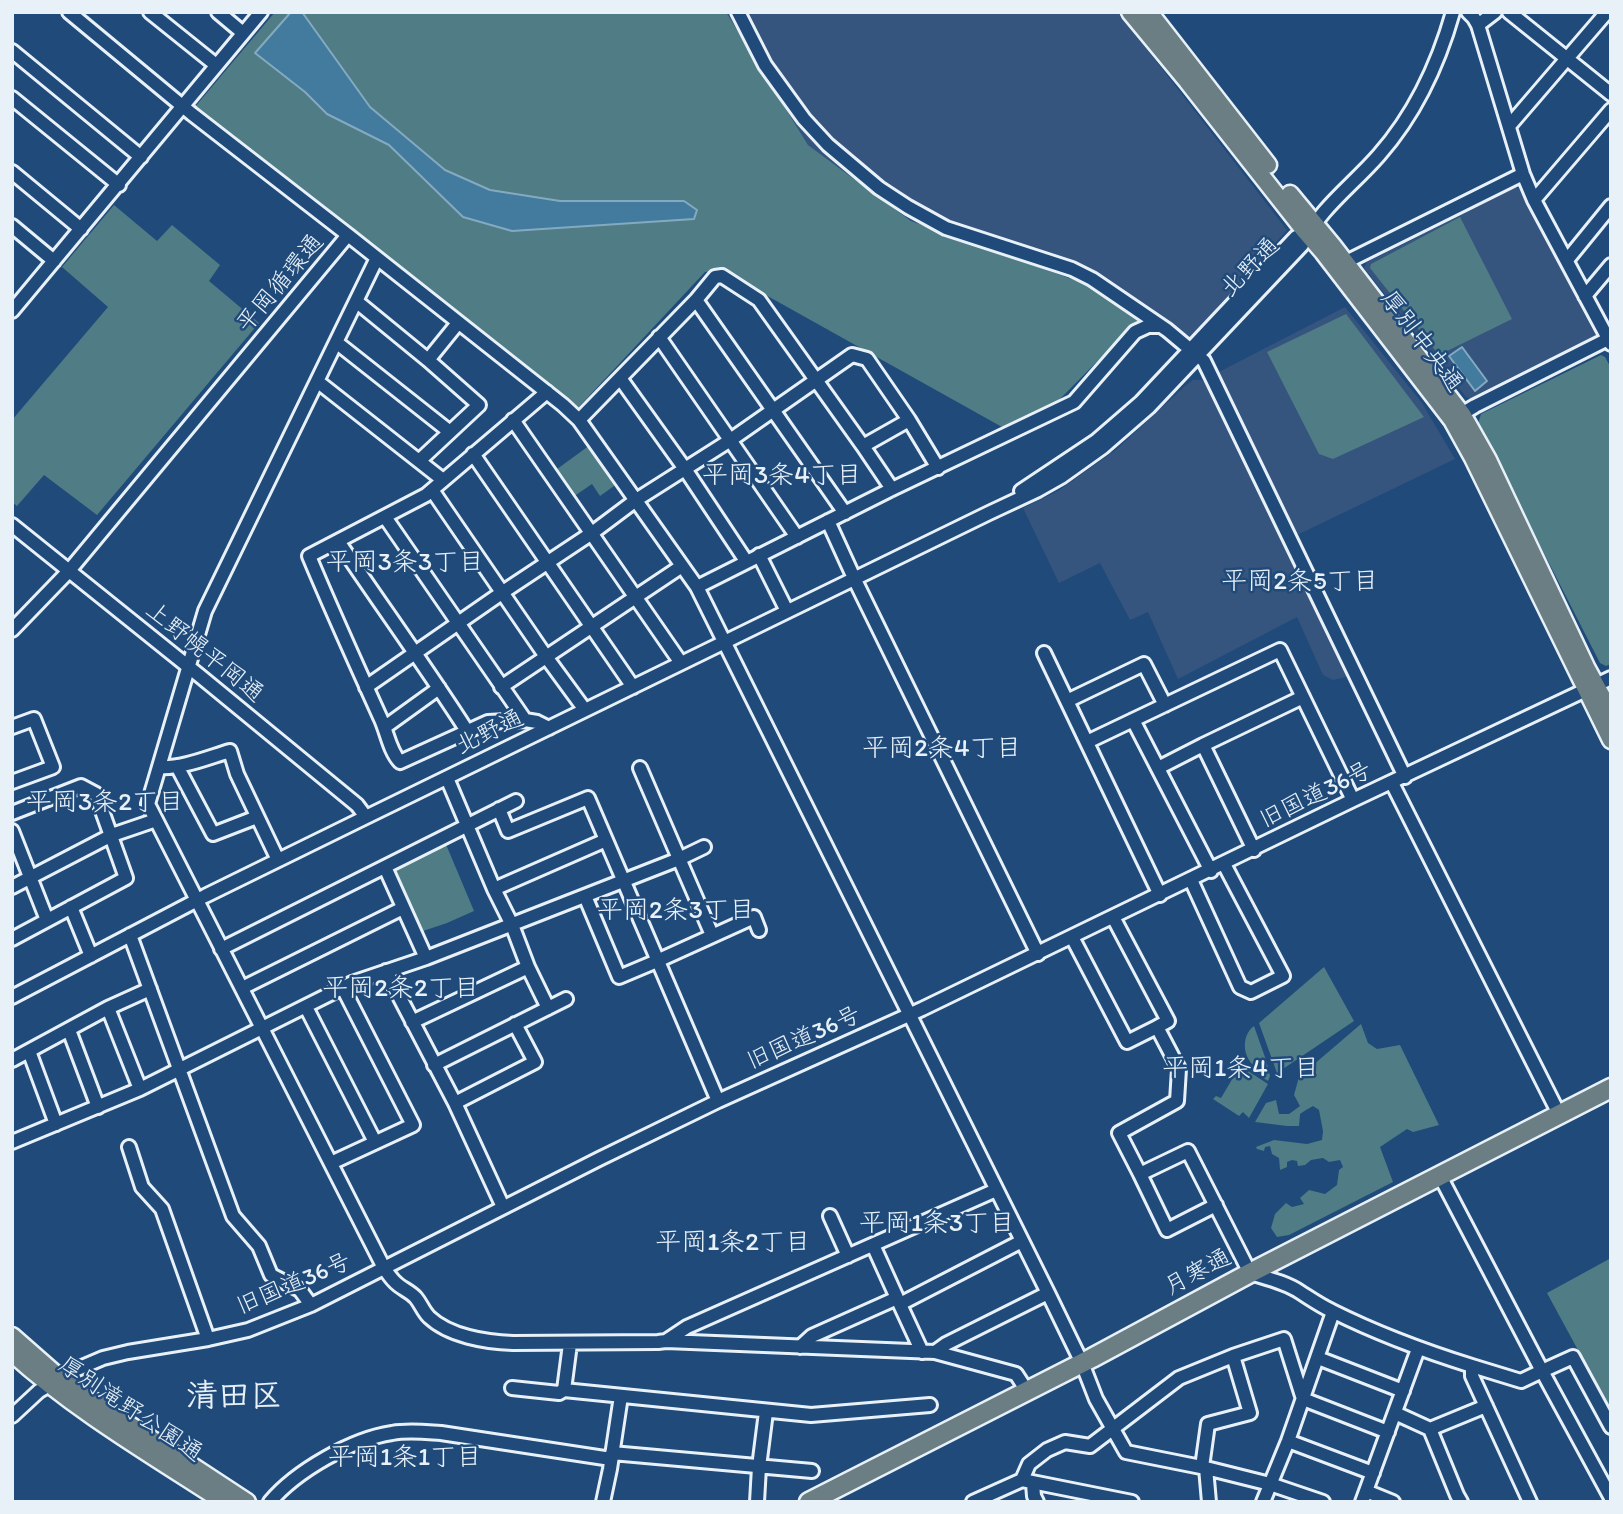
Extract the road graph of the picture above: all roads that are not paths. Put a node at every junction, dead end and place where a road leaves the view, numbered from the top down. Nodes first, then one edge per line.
1 (69, 12) edge
2 (150, 12) edge
3 (218, 12) edge
4 (261, 12) edge
5 (737, 12) edge
6 (1130, 12) edge
7 (1149, 12) edge
8 (1453, 12) edge
9 (1468, 12) edge
10 (1495, 12) edge
11 (1509, 12) edge
12 (1607, 12) edge
13 (1478, 25) junction
14 (243, 33) junction
15 (12, 51) edge
16 (1567, 60) junction
17 (216, 65) junction
18 (1611, 93) edge
19 (12, 98) edge
20 (182, 107) junction
21 (1611, 110) edge
22 (1606, 125) edge
23 (1510, 126) junction
24 (141, 157) junction
25 (12, 172) edge
26 (1523, 174) junction
27 (118, 185) junction
28 (1534, 200) junction
29 (1611, 206) edge
30 (12, 226) edge
31 (1311, 228) junction
32 (81, 229) junction
33 (348, 235) junction
34 (377, 258) junction
35 (1567, 260) junction
36 (54, 261) junction
37 (1346, 262) junction
38 (1611, 265) edge
39 (1585, 296) junction
40 (696, 300) junction
41 (356, 301) junction
42 (13, 307) edge
43 (458, 323) junction
44 (1160, 326) junction
45 (659, 337) junction
46 (1609, 341) edge
47 (336, 342) junction
48 (1194, 352) junction
49 (428, 360) junction
50 (620, 378) junction
51 (816, 380) junction
52 (317, 381) junction
53 (547, 392) junction
54 (773, 410) junction
55 (1457, 417) junction
56 (513, 420) junction
57 (579, 420) junction
58 (909, 420) junction
59 (450, 432) junction
60 (729, 441) junction
61 (863, 446) junction
62 (473, 454) junction
63 (419, 461) junction
64 (938, 468) junction
65 (685, 469) junction
66 (443, 480) junction
67 (892, 489) junction
68 (432, 490) junction
69 (636, 500) junction
70 (845, 513) junction
71 (385, 517) junction
72 (828, 521) junction
73 (12, 526) edge
74 (592, 533) junction
75 (797, 537) junction
76 (338, 541) junction
77 (759, 555) junction
78 (746, 561) junction
79 (547, 563) junction
80 (682, 566) junction
81 (68, 572) junction
82 (854, 578) junction
83 (697, 587) junction
84 (503, 592) junction
85 (636, 597) junction
86 (788, 611) junction
87 (458, 622) junction
88 (591, 627) junction
89 (12, 630) edge
90 (726, 642) junction
91 (1044, 653) dead end
92 (414, 654) junction
93 (547, 658) junction
94 (681, 663) junction
95 (188, 666) junction
96 (1597, 685) edge
97 (366, 687) junction
98 (502, 687) junction
99 (633, 687) junction
100 (439, 688) junction
101 (1303, 697) junction
102 (1067, 701) junction
103 (1165, 705) junction
104 (585, 710) junction
105 (1611, 713) edge
106 (526, 720) junction
107 (1133, 720) junction
108 (12, 727) edge
109 (385, 727) junction
110 (549, 728) junction
111 (467, 731) junction
112 (1611, 740) edge
113 (1087, 742) junction
114 (1203, 745) junction
115 (177, 766) junction
116 (159, 767) junction
117 (640, 768) dead end
118 (1158, 768) junction
119 (1405, 776) junction
120 (447, 778) junction
121 (12, 782) edge
122 (1392, 783) junction
123 (1353, 800) junction
124 (516, 801) dead end
125 (499, 809) junction
126 (12, 813) edge
127 (257, 817) junction
128 (366, 817) junction
129 (156, 820) junction
130 (467, 827) junction
131 (12, 831) edge
132 (112, 835) junction
133 (606, 840) junction
134 (704, 847) dead end
135 (1254, 850) junction
136 (679, 859) junction
137 (278, 860) junction
138 (1224, 864) junction
139 (385, 867) junction
140 (1210, 871) junction
141 (30, 878) junction
142 (1191, 880) junction
143 (623, 881) junction
144 (12, 887) edge
145 (494, 889) junction
146 (1160, 895) junction
147 (585, 896) junction
148 (197, 901) junction
149 (71, 907) junction
150 (403, 908) junction
151 (1113, 917) junction
152 (47, 920) junction
153 (512, 925) junction
154 (759, 930) dead end
155 (130, 935) junction
156 (712, 935) junction
157 (1072, 937) junction
158 (12, 939) edge
159 (222, 949) junction
160 (1038, 954) junction
161 (91, 956) junction
162 (426, 958) junction
163 (657, 961) junction
164 (528, 967) junction
165 (386, 971) junction
166 (243, 988) junction
167 (343, 988) junction
168 (150, 989) junction
169 (12, 997) edge
170 (566, 999) dead end
171 (306, 1007) junction
172 (108, 1008) junction
173 (548, 1008) junction
174 (911, 1014) junction
175 (412, 1022) junction
176 (516, 1024) junction
177 (1157, 1027) junction
178 (263, 1028) junction
179 (69, 1030) junction
180 (29, 1051) junction
181 (12, 1060) edge
182 (435, 1065) junction
183 (179, 1069) junction
184 (1611, 1088) edge
185 (141, 1089) junction
186 (718, 1101) junction
187 (455, 1103) junction
188 (98, 1107) junction
189 (1559, 1114) junction
190 (56, 1124) junction
191 (13, 1140) edge
192 (375, 1142) junction
193 (129, 1147) dead end
194 (331, 1163) junction
195 (1140, 1174) junction
196 (1440, 1176) junction
197 (996, 1190) junction
198 (1216, 1205) junction
199 (503, 1207) junction
200 (830, 1216) dead end
201 (1022, 1241) junction
202 (873, 1245) junction
203 (848, 1256) junction
204 (384, 1268) junction
205 (1250, 1273) junction
206 (1048, 1293) junction
207 (899, 1301) junction
208 (311, 1304) junction
209 (1333, 1312) junction
210 (12, 1336) edge
211 (208, 1339) junction
212 (666, 1340) junction
213 (570, 1344) junction
214 (800, 1347) junction
215 (1419, 1349) junction
216 (928, 1352) junction
217 (12, 1353) edge
218 (1233, 1356) junction
219 (1318, 1358) junction
220 (1082, 1363) junction
221 (1472, 1366) junction
222 (1542, 1371) junction
223 (55, 1381) junction
224 (512, 1388) dead end
225 (564, 1390) junction
226 (1027, 1391) junction
227 (1403, 1391) junction
228 (621, 1396) junction
229 (1303, 1399) junction
230 (930, 1405) dead end
231 (1486, 1406) junction
232 (766, 1412) junction
233 (1395, 1413) junction
234 (12, 1416) edge
235 (1611, 1427) edge
236 (1114, 1429) junction
237 (1430, 1429) junction
238 (1388, 1432) junction
239 (1287, 1441) junction
240 (612, 1456) junction
241 (759, 1467) junction
242 (1204, 1467) junction
243 (812, 1471) dead end
244 (1373, 1473) junction
245 (1028, 1482) junction
246 (1270, 1484) junction
247 (1364, 1497) edge
248 (1611, 1498) edge
249 (224, 1502) edge
250 (247, 1502) edge
251 (270, 1502) edge
252 (603, 1502) edge
253 (757, 1502) edge
254 (809, 1502) edge
255 (973, 1502) edge
256 (1037, 1502) edge
257 (1132, 1502) edge
258 (1209, 1502) edge
259 (1263, 1502) edge
260 (1323, 1502) edge
261 (1392, 1502) edge
262 (1461, 1502) edge
263 (1530, 1502) edge

1 - 20 street, 平岡循環通
2 - 17 street
3 - 14 street
4 - 14 street
5 - 44 street
6 - 31 main road, 厚別中央通
7 - 31 main road, 厚別中央通
8 - 31 street, 北野通
9 - 13 street
10 - 13 street
11 - 16 street
12 - 16 street
13 - 23 street
14 - 17 street
15 - 24 street
16 - 18 street
16 - 23 street
17 - 20 street
19 - 27 street
20 - 24 street
20 - 33 street, 平岡循環通
21 - 22 street
22 - 28 street
23 - 26 street
24 - 27 street
25 - 32 street
26 - 28 street
26 - 37 street
27 - 32 street
28 - 35 street
29 - 35 street
30 - 36 street
31 - 37 main road, 厚別中央通
31 - 48 street, 北野通
31 - 55 main road, 厚別中央通
32 - 36 street
33 - 34 street
33 - 81 street, 平岡循環通
34 - 41 street
34 - 43 street
35 - 39 street
36 - 42 street
37 - 55 main road, 厚別中央通
38 - 39 street
39 - 46 street
40 - 45 street
40 - 51 street
40 - 54 street
41 - 47 street
41 - 49 street
43 - 49 street
43 - 53 street
44 - 48 street
44 - 64 street
45 - 50 street
45 - 60 street
46 - 55 street
47 - 52 street
47 - 59 street
48 - 82 street, 北野通
48 - 119 street
49 - 59 street
50 - 57 street
50 - 65 street
51 - 54 street
51 - 58 street
51 - 61 street
52 - 63 street
52 - 95 street
53 - 56 street
53 - 57 street
54 - 60 street
54 - 70 street
55 - 96 main road, 厚別中央通
56 - 62 street
56 - 74 street
57 - 69 street
58 - 61 street
58 - 64 street
59 - 63 street
60 - 65 street
60 - 75 street
61 - 67 street
62 - 66 street
62 - 79 street
63 - 66 street
64 - 67 street
65 - 69 street
65 - 78 street
66 - 68 street
67 - 70 street
68 - 71 street
68 - 84 street
69 - 74 street
69 - 80 street
70 - 72 street
71 - 76 street
71 - 87 street
72 - 75 street
72 - 82 street
73 - 81 street, 上野幌平岡通
74 - 79 street
74 - 85 street
75 - 77 street
76 - 92 street
76 - 97 street
77 - 78 street
77 - 86 street
78 - 83 street
79 - 84 street
79 - 88 street
80 - 83 street
80 - 85 street
81 - 89 street, 平岡循環通
81 - 95 street, 上野幌平岡通
82 - 86 street, 北野通
82 - 160 street
83 - 90 street
84 - 87 street
84 - 93 street
85 - 88 street
85 - 94 street
86 - 90 street, 北野通
87 - 92 street
87 - 98 street
88 - 93 street
88 - 99 street
90 - 94 street, 北野通
90 - 174 street
91 - 102 street
92 - 97 street
92 - 100 street
93 - 98 street
93 - 104 street
94 - 99 street, 北野通
95 - 116 street
95 - 128 street, 上野幌平岡通
96 - 105 main road, 厚別中央通
96 - 112 main road, 厚別中央通
96 - 119 street, 旧国道36号
97 - 109 street
98 - 106 street
99 - 104 street, 北野通
100 - 109 street
100 - 111 street
101 - 103 street
101 - 114 street
101 - 123 street
102 - 103 street
102 - 113 street
103 - 107 street
104 - 110 street, 北野通
106 - 110 street
106 - 111 street
107 - 113 street
107 - 118 street
108 - 121 street
109 - 111 street
110 - 120 street, 北野通
113 - 146 street
114 - 118 street
114 - 135 street
115 - 116 street
115 - 127 street
115 - 127 street
116 - 129 street
117 - 136 street
118 - 140 street
119 - 122 street, 旧国道36号
120 - 128 street, 北野通
120 - 130 street
122 - 123 street, 旧国道36号
122 - 189 street
123 - 135 street, 旧国道36号
124 - 125 street
125 - 130 street
125 - 133 street
126 - 132 street
127 - 137 street
128 - 137 street, 北野通
129 - 132 street
129 - 148 street
130 - 139 street
130 - 145 street
131 - 141 street
132 - 141 street
132 - 149 street
133 - 143 street
133 - 145 street
134 - 136 street
135 - 138 street, 旧国道36号
136 - 143 street
136 - 156 street
137 - 148 street, 北野通
138 - 140 street, 旧国道36号
138 - 142 street
139 - 150 street
139 - 159 street
140 - 142 street, 旧国道36号
141 - 144 street
141 - 152 street
142 - 146 street, 旧国道36号
143 - 147 street
143 - 163 street
145 - 153 street
146 - 151 street, 旧国道36号
147 - 153 street
147 - 163 street
148 - 155 street, 北野通
148 - 159 street
149 - 152 street
149 - 161 street
150 - 162 street
150 - 166 street
151 - 157 street, 旧国道36号
151 - 177 street
152 - 158 street
153 - 162 street
153 - 164 street
154 - 156 street
155 - 161 street, 北野通
155 - 168 street
156 - 163 street
157 - 160 street, 旧国道36号
157 - 177 street
159 - 166 street
160 - 174 street, 旧国道36号
161 - 169 street, 北野通
162 - 165 street
163 - 186 street
164 - 173 street
164 - 175 street
165 - 167 street
165 - 175 street
166 - 178 street
167 - 171 street
167 - 192 street
168 - 172 street
168 - 183 street
170 - 173 street
171 - 178 street
171 - 192 street
172 - 179 street
172 - 185 street
173 - 176 street
174 - 186 street, 旧国道36号
174 - 197 street
175 - 182 street
176 - 182 street
176 - 187 street
177 - 195 street
178 - 183 street
178 - 194 street
179 - 180 street
179 - 188 street
180 - 181 street
180 - 190 street
182 - 187 street
183 - 185 street
183 - 208 street
184 - 189 highway, 月寒通
185 - 188 street
186 - 199 street, 旧国道36号
187 - 199 street
188 - 190 street
189 - 196 highway, 月寒通
190 - 191 street
192 - 194 street
193 - 211 street
194 - 204 street
195 - 198 street
195 - 198 street
196 - 205 highway, 月寒通
196 - 222 street
197 - 201 street
197 - 202 street
198 - 205 street
199 - 204 street, 旧国道36号
200 - 203 street
201 - 206 street
201 - 207 street
202 - 203 street
202 - 207 street
203 - 212 street
204 - 208 street, 旧国道36号
204 - 213 street
205 - 209 street
205 - 220 highway, 月寒通
206 - 216 street
206 - 220 street
207 - 214 street
207 - 216 street
208 - 211 street, 旧国道36号
209 - 215 street
209 - 219 street
210 - 223 main road, 厚別滝野公園通
211 - 223 street, 旧国道36号
212 - 213 street
212 - 214 street
213 - 225 street
214 - 216 street
215 - 221 street
215 - 227 street
216 - 226 street
217 - 223 main road, 厚別滝野公園通
218 - 229 street
218 - 236 street
218 - 242 street
219 - 227 street
219 - 229 street
220 - 226 highway, 月寒通
220 - 236 street
221 - 222 street
221 - 231 street
222 - 235 street
222 - 248 street
223 - 234 street, 旧国道36号
223 - 249 main road, 厚別滝野公園通
223 - 250 main road, 厚別滝野公園通
224 - 225 street
225 - 228 street
226 - 254 highway, 月寒通
227 - 233 street
228 - 232 street
228 - 240 street
229 - 238 street
229 - 239 street
230 - 232 street
231 - 237 street
231 - 263 street
232 - 241 street
233 - 237 street
233 - 238 street
236 - 242 street
236 - 245 street
237 - 262 street
238 - 244 street
239 - 244 street
239 - 246 street
240 - 241 street
240 - 251 street
240 - 252 street
241 - 243 street
241 - 253 street
242 - 246 street
242 - 258 street
244 - 247 street
245 - 255 street
245 - 256 street
245 - 257 street
246 - 259 street
246 - 260 street
247 - 261 street

